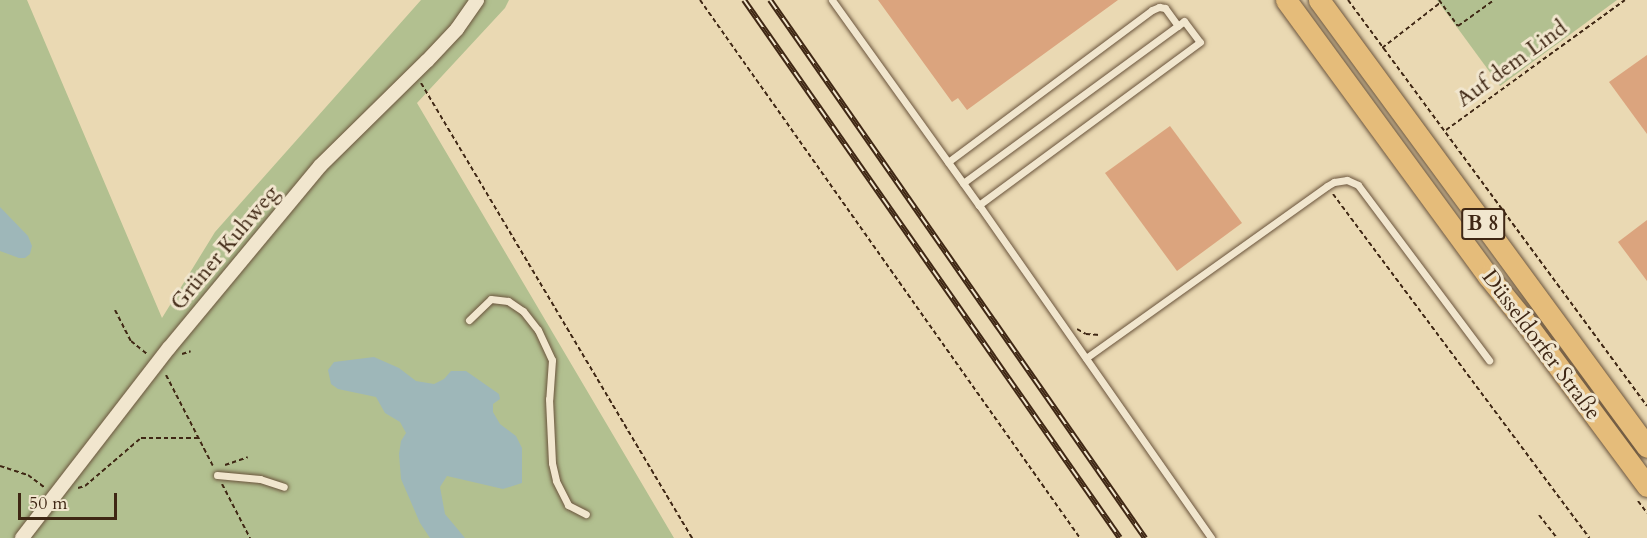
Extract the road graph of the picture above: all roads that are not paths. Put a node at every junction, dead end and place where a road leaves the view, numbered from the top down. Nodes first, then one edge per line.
1 (477, 0) edge
2 (832, 0) edge
3 (1286, 0) edge
4 (1319, 0) edge
5 (1178, 26) junction
6 (948, 162) junction
7 (963, 183) junction
8 (980, 205) junction
9 (469, 320) dead end
10 (1086, 358) junction
11 (1489, 360) dead end
12 (1647, 447) edge
13 (216, 471) road end
14 (1647, 486) edge
15 (284, 487) dead end
16 (586, 514) dead end
17 (22, 538) edge
18 (1210, 538) edge

1 - 17 street, Grüner Kuhweg
2 - 6 lane
3 - 14 main road, Düsseldorfer Straße / B 8
4 - 12 main road, Düsseldorfer Straße / B 8
5 - 6 lane
5 - 7 lane
5 - 8 lane
6 - 7 lane
7 - 8 lane
8 - 10 lane
9 - 16 lane
10 - 11 lane
10 - 18 lane
13 - 15 lane

